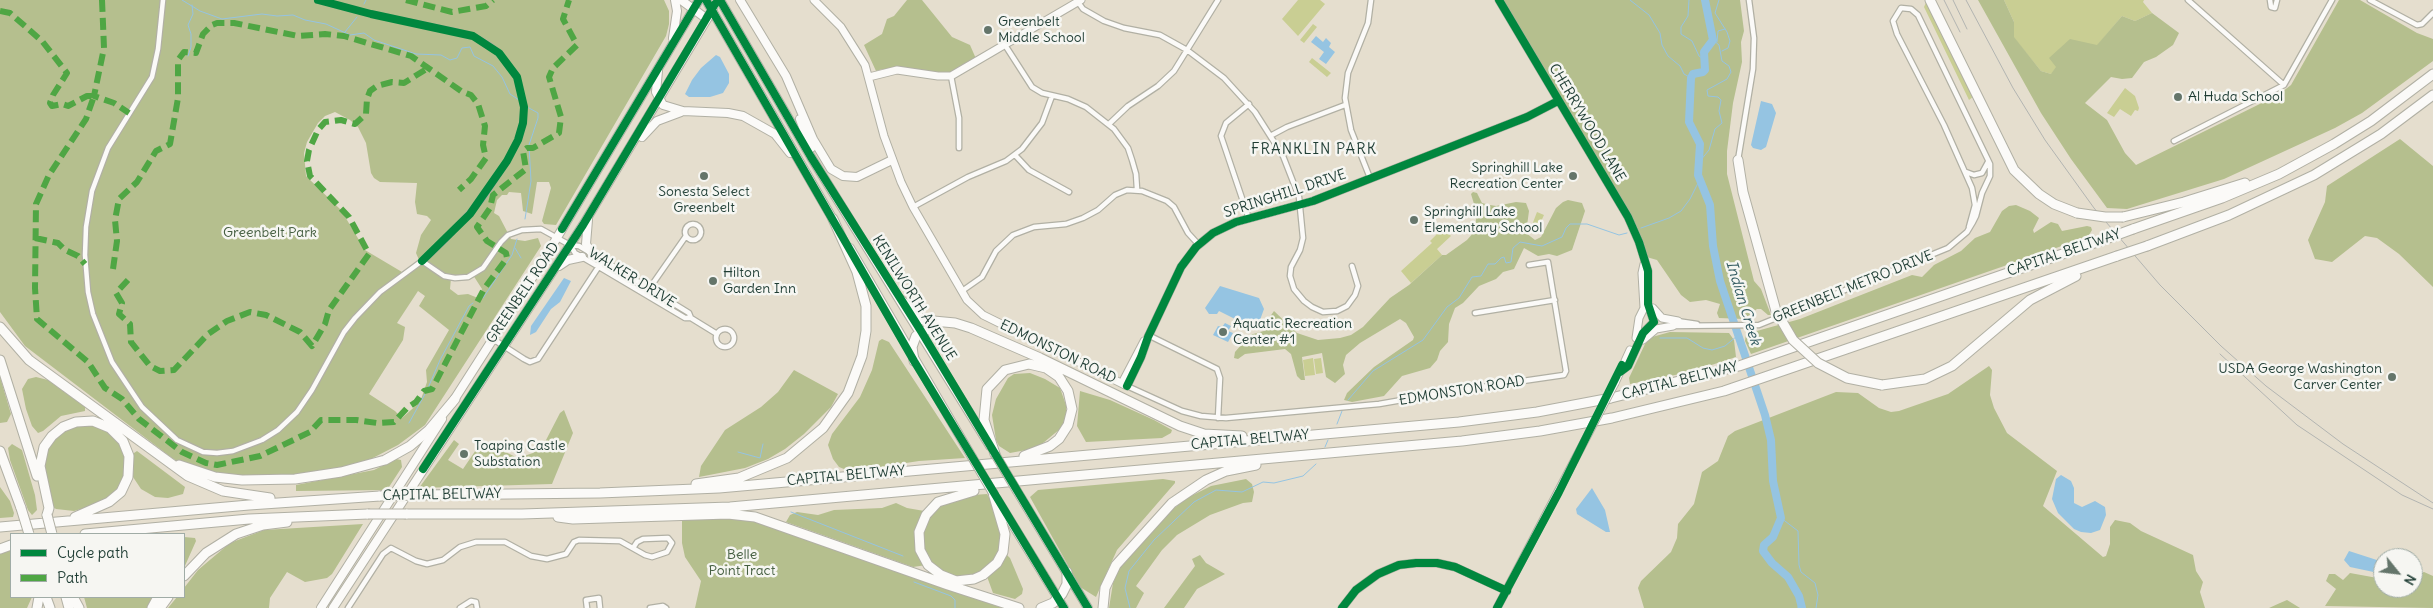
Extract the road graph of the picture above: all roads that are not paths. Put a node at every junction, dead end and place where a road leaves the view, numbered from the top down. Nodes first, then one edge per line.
1 (163, 0) edge
2 (318, 0) edge
3 (675, 0) edge
4 (681, 0) edge
5 (699, 0) edge
6 (706, 0) edge
7 (719, 0) edge
8 (814, 0) edge
9 (1218, 0) edge
10 (1371, 0) edge
11 (1500, 0) edge
12 (1749, 0) edge
13 (2270, 0) edge
14 (2277, 0) edge
15 (2332, 0) edge
16 (2370, 0) edge
17 (746, 1) edge
18 (1079, 1) edge
19 (2191, 1) edge
20 (1932, 4) edge
21 (693, 10) junction
22 (2433, 13) edge
23 (705, 22) junction
24 (672, 44) junction
25 (1005, 45) junction
26 (1188, 50) junction
27 (776, 62) junction
28 (659, 65) junction
29 (2433, 74) edge
30 (951, 76) junction
31 (869, 77) junction
32 (2284, 85) junction
33 (2433, 95) edge
34 (1052, 96) junction
35 (659, 100) junction
36 (1558, 102) junction
37 (1249, 104) junction
38 (1345, 105) junction
39 (683, 111) junction
40 (1109, 124) junction
41 (1272, 136) junction
42 (2174, 141) dead end
43 (959, 148) dead end
44 (1015, 155) junction
45 (2315, 155) junction
46 (625, 158) junction
47 (892, 160) junction
48 (1738, 160) joint
49 (1988, 160) junction
50 (804, 170) junction
51 (1965, 171) junction
52 (1370, 178) junction
53 (824, 179) junction
54 (1137, 190) junction
55 (1069, 192) dead end
56 (1299, 204) junction
57 (913, 207) junction
58 (588, 218) junction
59 (1250, 218) junction
60 (833, 219) junction
61 (1970, 227) junction
62 (686, 236) dead end
63 (557, 237) junction
64 (570, 245) junction
65 (1199, 245) junction
66 (592, 254) junction
67 (2117, 256) junction
68 (582, 257) junction
69 (603, 260) junction
70 (422, 261) junction
71 (1644, 264) junction
72 (1529, 265) dead end
73 (1352, 266) dead end
74 (555, 268) junction
75 (599, 268) junction
76 (1648, 283) junction
77 (650, 288) junction
78 (962, 291) junction
79 (646, 295) junction
80 (901, 300) junction
81 (1554, 300) junction
82 (1475, 313) dead end
83 (1643, 313) junction
84 (690, 318) junction
85 (1651, 321) junction
86 (943, 322) junction
87 (1640, 324) junction
88 (1675, 324) junction
89 (0, 327) edge
90 (921, 331) junction
91 (717, 334) junction
92 (1148, 336) junction
93 (493, 338) junction
94 (503, 346) junction
95 (1633, 354) junction
96 (0, 360) edge
97 (914, 362) junction
98 (1620, 372) junction
99 (1124, 384) junction
100 (455, 399) junction
101 (1218, 418) junction
102 (1298, 436) junction
103 (144, 444) junction
104 (0, 451) edge
105 (995, 454) junction
106 (1320, 454) junction
107 (1008, 461) junction
108 (0, 462) edge
109 (8, 475) junction
110 (1031, 480) junction
111 (600, 493) junction
112 (994, 493) junction
113 (313, 500) junction
114 (346, 514) junction
115 (522, 514) junction
116 (47, 515) junction
117 (63, 521) junction
118 (0, 526) edge
119 (29, 533) edge
120 (52, 533) edge
121 (96, 533) edge
122 (633, 548) junction
123 (1067, 572) junction
124 (185, 575) edge
125 (1507, 591) junction
126 (1058, 599) junction
127 (320, 608) edge
128 (333, 608) edge
129 (348, 608) edge
130 (460, 608) edge
131 (477, 608) edge
132 (587, 608) edge
133 (600, 608) edge
134 (650, 608) edge
135 (666, 608) edge
136 (1019, 608) edge
137 (1041, 608) edge
138 (1064, 608) edge
139 (1088, 608) edge
140 (1103, 608) edge
141 (1342, 608) edge
142 (1497, 608) edge

1 - 70 street
2 - 70 street
3 - 24 main road
4 - 21 main road
5 - 21 main road, GREENBELT ROAD
6 - 50 main road, KENILWORTH AVENUE
7 - 23 main road, GREENBELT ROAD, bridge
7 - 53 main road, KENILWORTH AVENUE
8 - 31 street, EDMONSTON ROAD
9 - 26 street
10 - 38 street
11 - 36 street, CHERRYWOOD LANE
12 - 48 street
13 - 14 street
15 - 32 street
16 - 22 street
17 - 27 main road
18 - 25 street
18 - 26 street
19 - 32 street
20 - 45 highway, bridge
21 - 23 main road
21 - 24 main road, GREENBELT ROAD
23 - 35 main road, GREENBELT ROAD
24 - 28 main road, GREENBELT ROAD
25 - 30 street
25 - 34 street
26 - 37 street
26 - 40 street
27 - 47 main road
27 - 53 main road
28 - 35 main road
28 - 63 main road, GREENBELT ROAD
29 - 45 highway, CAPITAL BELTWAY
30 - 31 street
30 - 43 street
31 - 47 street, EDMONSTON ROAD
32 - 42 street
33 - 67 highway, CAPITAL BELTWAY, bridge
34 - 40 street
34 - 44 street
35 - 39 main road
35 - 46 main road, GREENBELT ROAD
36 - 52 street, SPRINGHILL DRIVE
36 - 71 street, CHERRYWOOD LANE
37 - 41 street
37 - 59 street
38 - 41 street
38 - 52 street
39 - 46 main road
39 - 50 main road
40 - 54 street
41 - 56 street
44 - 55 street
44 - 57 street
45 - 102 highway, CAPITAL BELTWAY, bridge
46 - 58 main road, GREENBELT ROAD
47 - 57 street, EDMONSTON ROAD
48 - 67 highway, bridge
49 - 51 street
49 - 51 street
49 - 61 street
50 - 60 main road, KENILWORTH AVENUE
51 - 61 street
52 - 56 street, SPRINGHILL DRIVE
53 - 80 main road, KENILWORTH AVENUE
54 - 65 street
54 - 78 street
56 - 59 street, SPRINGHILL DRIVE
56 - 73 street
57 - 78 street, EDMONSTON ROAD
58 - 64 main road, GREENBELT ROAD
58 - 66 main road
59 - 65 street, SPRINGHILL DRIVE
60 - 97 main road, KENILWORTH AVENUE
60 - 111 highway
61 - 88 street, GREENBELT METRO DRIVE
62 - 77 street
63 - 64 street, WALKER DRIVE
63 - 70 street, WALKER DRIVE
63 - 93 main road, GREENBELT ROAD
64 - 66 street, WALKER DRIVE
64 - 68 street, WALKER DRIVE
64 - 74 main road, GREENBELT ROAD
65 - 92 street, SPRINGHILL DRIVE
66 - 69 street, WALKER DRIVE
67 - 106 highway, CAPITAL BELTWAY
68 - 74 main road
68 - 75 street, WALKER DRIVE
69 - 75 street
69 - 77 street, WALKER DRIVE
71 - 76 street, CHERRYWOOD LANE
71 - 83 street, CHERRYWOOD LANE
72 - 81 street, EDMONSTON ROAD
74 - 94 main road, GREENBELT ROAD
75 - 79 street, WALKER DRIVE
75 - 94 street
76 - 85 street, CHERRYWOOD LANE
76 - 88 street
77 - 79 street
77 - 84 street, WALKER DRIVE
78 - 99 street, EDMONSTON ROAD
79 - 84 street, WALKER DRIVE
80 - 86 highway
80 - 90 main road, KENILWORTH AVENUE
81 - 82 street
81 - 101 street, EDMONSTON ROAD
83 - 85 street
83 - 87 street, CHERRYWOOD LANE
84 - 91 street, WALKER DRIVE
85 - 87 street
85 - 88 street, GREENBELT METRO DRIVE
85 - 88 street, GREENBELT METRO DRIVE
85 - 95 street
86 - 90 highway
86 - 102 highway
87 - 98 street
88 - 95 street
89 - 103 highway
90 - 97 highway
90 - 105 main road, KENILWORTH AVENUE
91 - 91 street, WALKER DRIVE
92 - 99 street, SPRINGHILL DRIVE
92 - 101 street
93 - 94 street
93 - 100 main road, GREENBELT ROAD
94 - 128 main road, GREENBELT ROAD
95 - 98 street
96 - 116 highway
97 - 112 main road, KENILWORTH AVENUE, bridge
98 - 125 street, bridge
99 - 101 street, EDMONSTON ROAD
100 - 103 highway
100 - 127 main road, GREENBELT ROAD
102 - 107 highway, CAPITAL BELTWAY
103 - 113 highway
104 - 109 highway
105 - 107 highway
105 - 123 main road, KENILWORTH AVENUE, bridge
106 - 110 highway, CAPITAL BELTWAY
106 - 140 highway
107 - 111 highway, CAPITAL BELTWAY
108 - 109 highway
109 - 119 highway, bridge
110 - 112 highway
110 - 115 highway, CAPITAL BELTWAY
111 - 113 highway, CAPITAL BELTWAY, bridge
112 - 126 main road, KENILWORTH AVENUE
113 - 117 highway, CAPITAL BELTWAY
114 - 115 highway, CAPITAL BELTWAY, bridge
114 - 121 highway, CAPITAL BELTWAY
114 - 124 highway
115 - 136 highway
116 - 117 highway
116 - 120 highway, bridge
117 - 118 highway, CAPITAL BELTWAY
122 - 122 street
122 - 129 street
123 - 126 highway
123 - 139 main road, KENILWORTH AVENUE
125 - 141 street
125 - 142 street
126 - 137 highway
126 - 138 main road, KENILWORTH AVENUE
130 - 131 street
132 - 133 street
134 - 135 street

